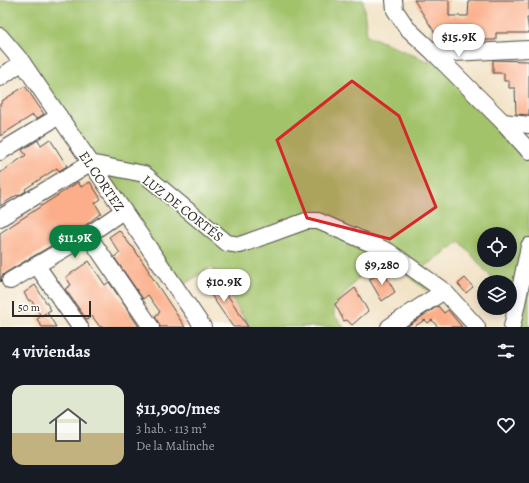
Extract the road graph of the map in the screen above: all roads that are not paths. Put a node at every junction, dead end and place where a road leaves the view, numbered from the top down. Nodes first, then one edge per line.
1 (394, 0) edge
2 (0, 36) edge
3 (529, 49) edge
4 (435, 54) junction
5 (22, 62) junction
6 (0, 78) edge
7 (59, 116) junction
8 (503, 122) junction
9 (529, 125) edge
10 (529, 151) edge
11 (0, 152) edge
12 (90, 163) junction
13 (124, 211) junction
14 (0, 218) edge
15 (88, 235) junction
16 (529, 246) edge
17 (36, 266) junction
18 (10, 281) dead end
19 (444, 291) junction
20 (80, 327) edge
21 (151, 327) edge
22 (203, 327) edge
23 (389, 327) edge
24 (477, 327) edge
25 (512, 327) edge

1 - 4 street
2 - 5 street, EL CORTEZ
3 - 4 street
4 - 8 street
5 - 6 street
5 - 7 street, EL CORTEZ
7 - 11 street
7 - 12 street, EL CORTEZ
8 - 9 street
8 - 10 street
12 - 13 street, EL CORTEZ
12 - 14 street
12 - 19 street, LUZ DE CORTÉS
13 - 15 street
13 - 22 street, EL CORTEZ
15 - 17 street
15 - 21 street
16 - 25 street
17 - 18 street
17 - 20 street
19 - 23 street
19 - 24 street, LUZ DE CORTÉS

